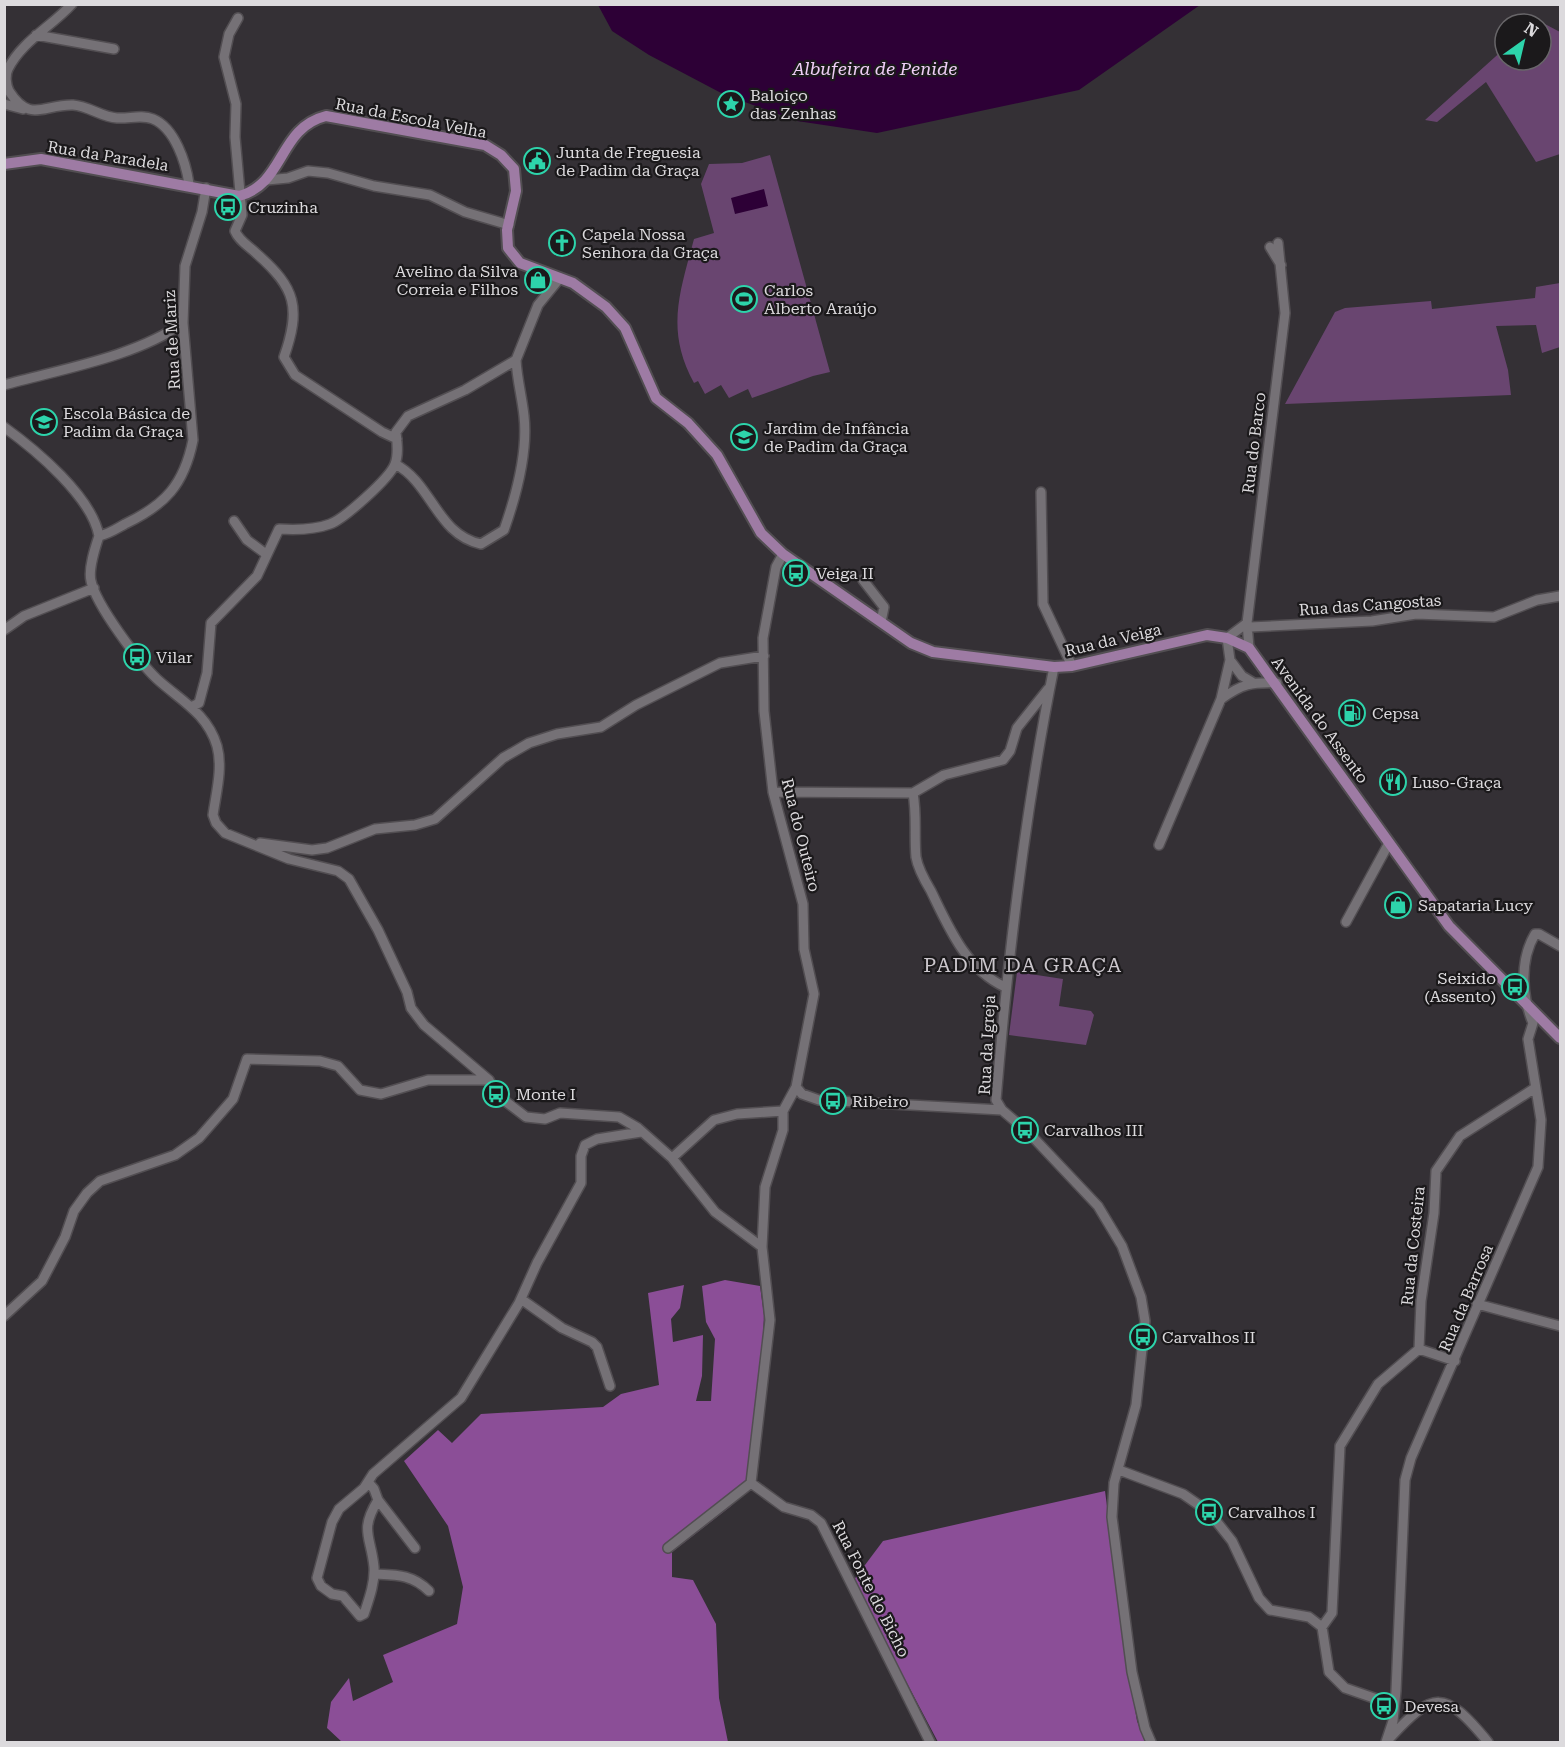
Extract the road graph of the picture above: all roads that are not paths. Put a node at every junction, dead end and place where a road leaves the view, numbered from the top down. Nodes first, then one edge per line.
1 (72, 4) edge
2 (238, 18) dead end
3 (36, 35) junction
4 (114, 49) dead end
5 (4, 104) edge
6 (33, 111) junction
7 (4, 164) edge
8 (267, 180) junction
9 (189, 184) junction
10 (206, 188) junction
11 (239, 196) junction
12 (509, 225) junction
13 (1274, 245) dead end
14 (560, 278) junction
15 (183, 323) junction
16 (516, 360) junction
17 (4, 385) edge
18 (4, 427) edge
19 (397, 439) junction
20 (395, 464) junction
21 (1041, 492) dead end
22 (234, 521) dead end
23 (99, 536) junction
24 (266, 554) junction
25 (783, 554) junction
26 (863, 580) dead end
27 (94, 588) junction
28 (1560, 596) edge
29 (881, 622) junction
30 (1248, 625) junction
31 (4, 630) edge
32 (1227, 638) junction
33 (1249, 648) junction
34 (764, 656) junction
35 (1230, 660) junction
36 (1072, 666) junction
37 (1054, 667) junction
38 (1252, 682) junction
39 (1277, 683) junction
40 (1050, 688) junction
41 (1221, 699) junction
42 (193, 705) junction
43 (773, 792) junction
44 (913, 793) junction
45 (248, 842) junction
46 (1389, 843) junction
47 (1160, 845) dead end
48 (1346, 922) dead end
49 (1560, 946) edge
50 (1005, 987) junction
51 (1524, 1003) junction
52 (1560, 1038) edge
53 (489, 1080) junction
54 (796, 1087) junction
55 (1535, 1088) junction
56 (1002, 1110) junction
57 (783, 1111) junction
58 (641, 1132) junction
59 (672, 1158) junction
60 (762, 1247) junction
61 (521, 1299) junction
62 (1477, 1304) junction
63 (4, 1316) edge
64 (1560, 1326) edge
65 (1419, 1349) junction
66 (1455, 1360) junction
67 (610, 1386) dead end
68 (1119, 1470) junction
69 (368, 1482) junction
70 (751, 1483) junction
71 (378, 1500) junction
72 (415, 1548) dead end
73 (668, 1548) dead end
74 (374, 1574) junction
75 (429, 1591) dead end
76 (1322, 1627) junction
77 (1394, 1705) junction
78 (1394, 1716) junction
79 (1406, 1721) junction
80 (1386, 1742) edge
81 (930, 1743) edge
82 (1151, 1743) edge
83 (1488, 1743) edge

1 - 3 street
2 - 11 street
3 - 4 street
3 - 6 street
5 - 6 street
6 - 9 street
7 - 9 main road, Rua da Paradela
8 - 11 main road, Rua da Escola Velha
8 - 12 street
8 - 12 main road, Rua da Escola Velha
9 - 10 main road, Rua da Paradela
10 - 11 main road, Rua da Paradela
10 - 15 street, Rua de Mariz
11 - 19 street
12 - 14 main road, Rua da Veiga
13 - 30 street, Rua do Barco
14 - 16 street
14 - 25 main road, Rua da Veiga
15 - 17 street
15 - 23 street, Rua de Mariz
16 - 19 street
16 - 20 street
18 - 23 street
19 - 20 street
20 - 24 street
21 - 36 street
22 - 24 street
23 - 27 street
24 - 42 street
25 - 29 main road, Rua da Veiga
25 - 34 street, Rua do Outeiro
26 - 29 street
27 - 31 street
27 - 42 street
28 - 30 street, Rua das Cangostas
29 - 37 main road, Rua da Veiga
30 - 32 street
30 - 33 street, Rua do Barco
32 - 33 main road, Rua da Veiga
32 - 35 street
32 - 36 main road, Rua da Veiga
33 - 39 main road, Avenida do Assento
34 - 43 street, Rua do Outeiro
34 - 45 street
35 - 38 street
35 - 41 street
36 - 37 main road, Rua da Veiga
37 - 40 street, Rua da Igreja
38 - 39 street
38 - 41 street
39 - 46 main road, Avenida do Assento
40 - 44 street
40 - 50 street, Rua da Igreja
41 - 47 street
42 - 45 street
43 - 44 street
43 - 54 street, Rua do Outeiro
44 - 50 street
45 - 53 street
46 - 48 street
46 - 51 main road, Avenida do Assento
49 - 51 street, Rua da Barrosa
50 - 56 street, Rua da Igreja
51 - 52 main road, Avenida do Assento
51 - 55 street, Rua da Barrosa
53 - 58 street
53 - 63 street
54 - 56 street, Rua da Igreja
54 - 57 street, Rua do Outeiro
55 - 62 street, Rua da Barrosa
55 - 65 street, Rua da Costeira
56 - 68 street
57 - 59 street
57 - 60 street
58 - 59 street
58 - 61 street
59 - 60 street
60 - 70 street
61 - 67 street
61 - 69 street
62 - 64 street
62 - 66 street, Rua da Barrosa
65 - 66 street
65 - 76 street
66 - 77 street, Rua da Barrosa
68 - 76 street
68 - 82 street
69 - 71 street
69 - 74 street
70 - 73 street
70 - 81 street, Rua Fonte do Bicho
71 - 72 street
71 - 74 street
74 - 75 street
76 - 77 street
77 - 78 street, Rua da Barrosa
78 - 79 street
78 - 80 street, Rua da Barrosa
79 - 80 street
79 - 83 street

